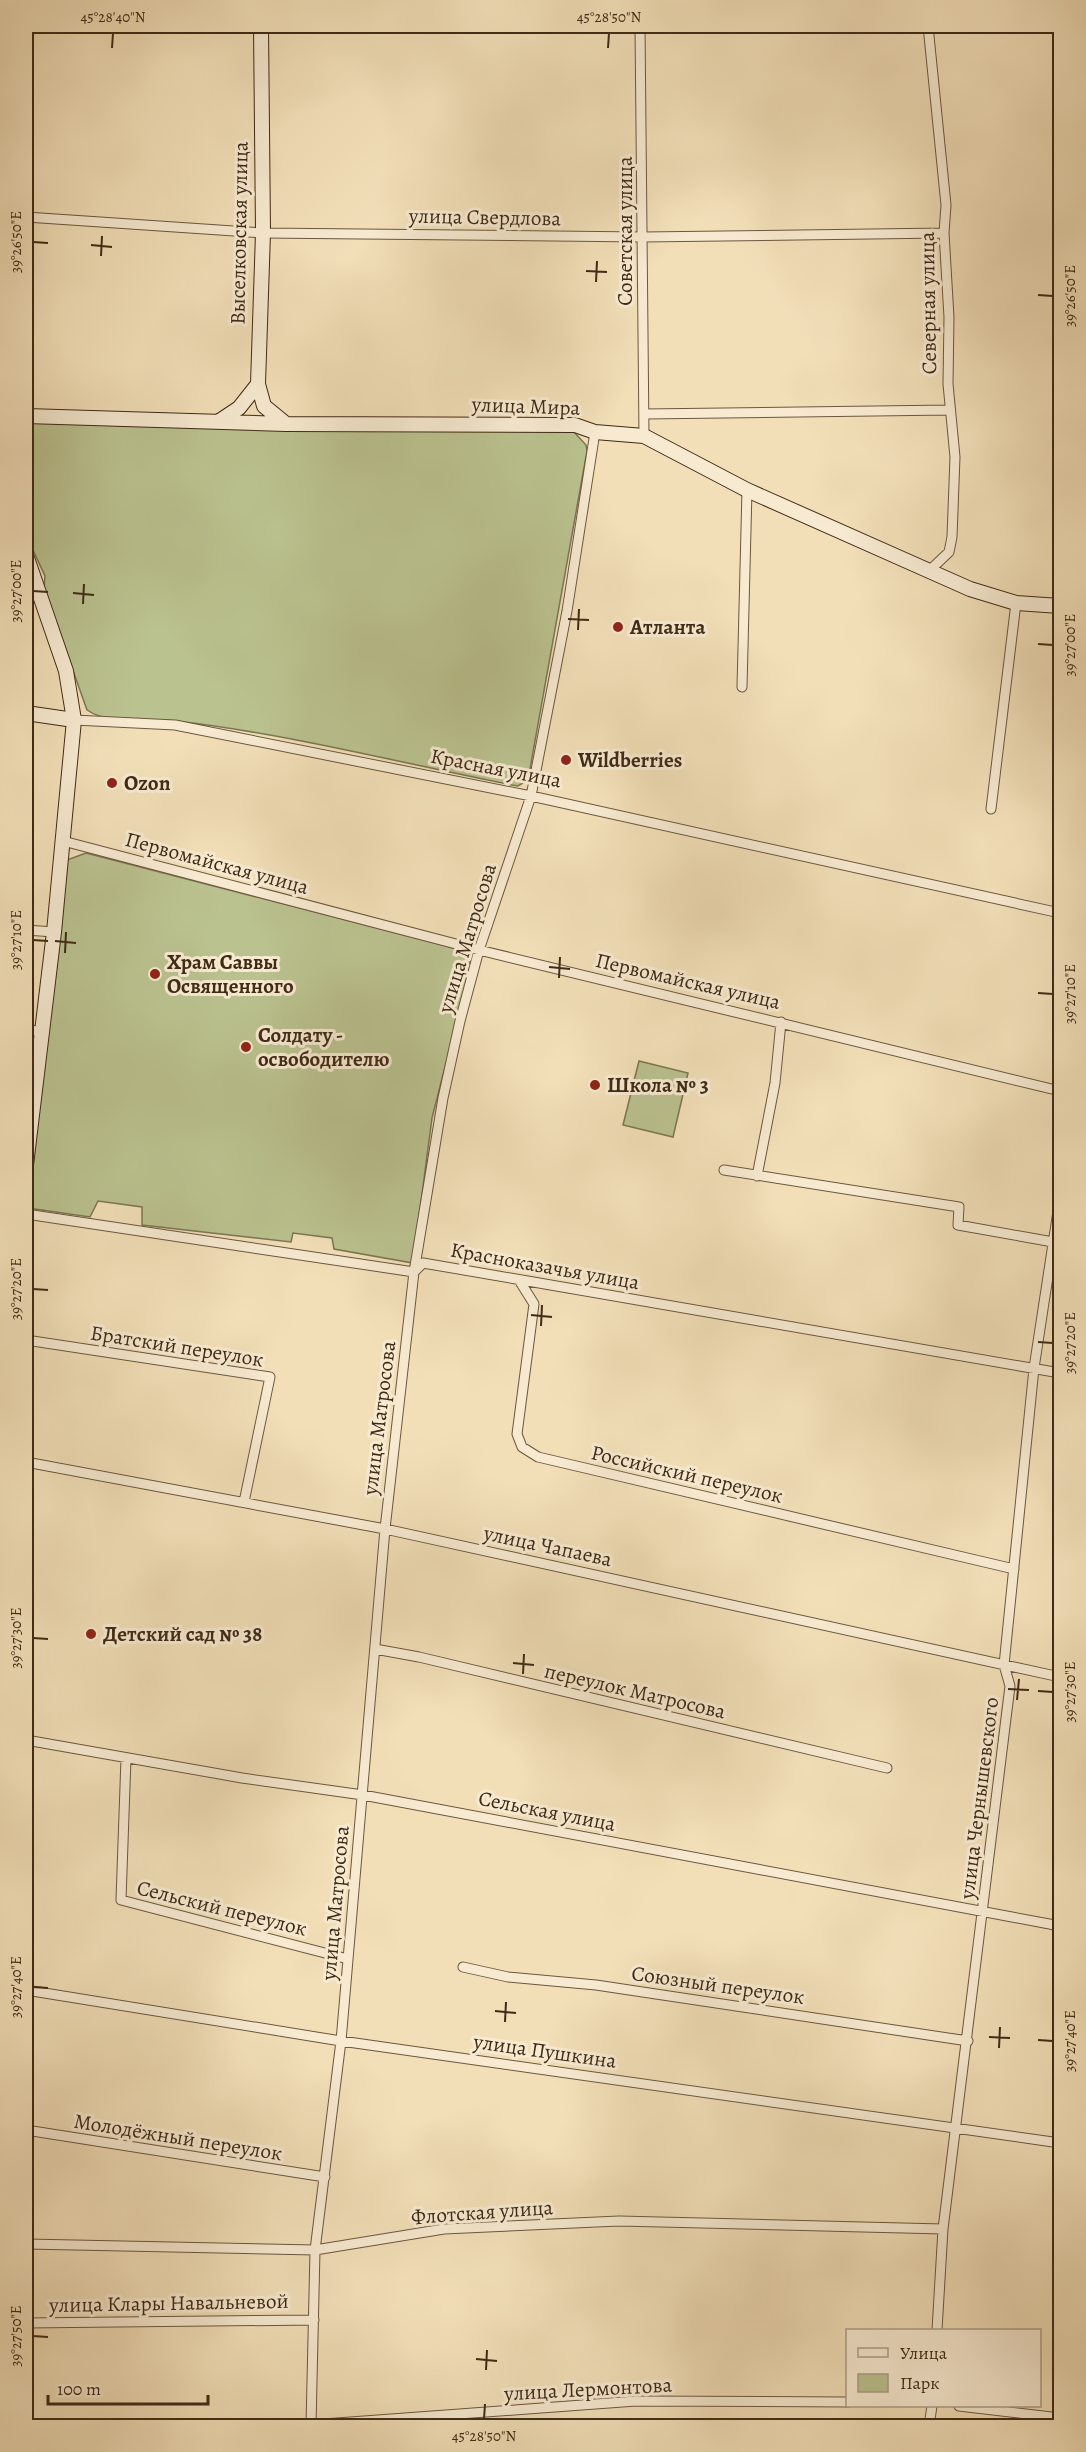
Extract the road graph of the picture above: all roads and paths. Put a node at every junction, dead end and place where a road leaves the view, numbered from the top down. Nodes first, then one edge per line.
1 (261, 26) edge
2 (640, 26) edge
3 (928, 26) edge
4 (26, 217) edge
5 (262, 233) junction
6 (944, 233) junction
7 (643, 237) junction
8 (258, 384) junction
9 (949, 410) junction
10 (644, 414) junction
11 (26, 416) edge
12 (218, 422) junction
13 (286, 424) junction
14 (595, 432) junction
15 (644, 436) junction
16 (747, 490) junction
17 (26, 555) edge
18 (929, 571) junction
19 (1016, 603) junction
20 (1060, 606) edge
21 (742, 687) dead end
22 (26, 713) edge
23 (74, 720) junction
24 (531, 796) junction
25 (991, 809) dead end
26 (63, 841) junction
27 (1060, 913) edge
28 (26, 930) edge
29 (54, 932) junction
30 (479, 950) junction
31 (781, 1022) junction
32 (26, 1029) edge
33 (42, 1032) junction
34 (1060, 1091) edge
35 (26, 1165) edge
36 (724, 1170) dead end
37 (757, 1176) junction
38 (1060, 1198) edge
39 (26, 1214) edge
40 (1053, 1242) junction
41 (414, 1272) junction
42 (519, 1280) junction
43 (26, 1341) edge
44 (1034, 1368) junction
45 (1060, 1373) edge
46 (26, 1462) edge
47 (244, 1502) junction
48 (385, 1528) junction
49 (1014, 1569) junction
50 (375, 1649) junction
51 (1004, 1665) junction
52 (1060, 1677) edge
53 (26, 1740) edge
54 (126, 1758) junction
55 (887, 1768) dead end
56 (363, 1795) junction
57 (984, 1911) junction
58 (1060, 1926) edge
59 (348, 1959) junction
60 (463, 1967) dead end
61 (26, 1990) edge
62 (341, 2041) junction
63 (968, 2041) junction
64 (957, 2129) junction
65 (26, 2130) edge
66 (1060, 2143) edge
67 (325, 2177) junction
68 (943, 2229) junction
69 (26, 2244) edge
70 (315, 2250) junction
71 (314, 2320) junction
72 (26, 2323) edge
73 (937, 2329) edge
74 (846, 2402) edge
75 (932, 2407) edge
76 (967, 2407) edge
77 (1060, 2418) edge
78 (311, 2426) edge
79 (296, 2427) edge
80 (928, 2427) edge

1 - 5 street, Выселковская улица
2 - 7 street, Советская улица
3 - 6 street, Северная улица
4 - 5 street, улица Свердлова
5 - 7 street, улица Свердлова
5 - 8 street, Выселковская улица
6 - 7 street, улица Свердлова
6 - 9 street, Северная улица
7 - 10 street, Советская улица
8 - 12 street
8 - 13 street
9 - 10 street
9 - 18 street, Северная улица
10 - 15 street, Советская улица
11 - 12 street, улица Мира
12 - 13 street, улица Мира
13 - 14 street, улица Мира
14 - 15 street, улица Мира
14 - 24 street, улица Матросова
15 - 16 street, улица Мира
16 - 18 street, улица Мира
16 - 21 street
17 - 23 street
18 - 19 street, улица Мира
19 - 20 street, улица Мира
19 - 25 street
22 - 23 street, Красная улица
23 - 24 street, Красная улица
23 - 26 street
24 - 27 street, Красная улица
24 - 30 street, улица Матросова
26 - 29 street
26 - 30 street, Первомайская улица
28 - 29 street
29 - 33 street
30 - 31 street, Первомайская улица
30 - 41 street, улица Матросова
31 - 34 street, Первомайская улица
31 - 37 street
32 - 33 street
33 - 35 street
36 - 37 street
37 - 40 street
38 - 40 street, улица Чернышевского
39 - 41 street, Красноказачья улица
40 - 44 street, улица Чернышевского
41 - 42 street, Красноказачья улица
41 - 48 street, улица Матросова
42 - 44 street, Красноказачья улица
42 - 49 street, Российский переулок
43 - 47 street, Братский переулок
44 - 45 street, Красноказачья улица
44 - 49 street, улица Чернышевского
46 - 47 street, улица Чапаева
47 - 48 street, улица Чапаева
48 - 50 street, улица Матросова
48 - 51 street, улица Чапаева
49 - 51 street, улица Чернышевского
50 - 55 street, переулок Матросова
50 - 56 street, улица Матросова
51 - 52 street, улица Чапаева
51 - 57 street, улица Чернышевского
53 - 54 street, Сельская улица
54 - 56 street, Сельская улица
54 - 59 street, Сельский переулок
56 - 57 street, Сельская улица
56 - 59 street, улица Матросова
57 - 58 street, Сельская улица
57 - 63 street, улица Чернышевского
59 - 62 street, улица Матросова
60 - 63 street, Союзный переулок
61 - 62 street, улица Пушкина
62 - 64 street, улица Пушкина
62 - 67 street, улица Матросова
63 - 64 street, улица Чернышевского
64 - 66 street, улица Пушкина
64 - 68 street, улица Чернышевского
65 - 67 street, Молодёжный переулок
67 - 70 street, улица Матросова
68 - 70 street, Флотская улица
68 - 73 street, улица Чернышевского
69 - 70 street, Флотская улица
70 - 71 street, улица Матросова
71 - 72 street, улица Клары Навальневой
71 - 78 street, улица Матросова
74 - 78 street, улица Лермонтова
75 - 80 street
76 - 77 street
78 - 79 street, улица Лермонтова

